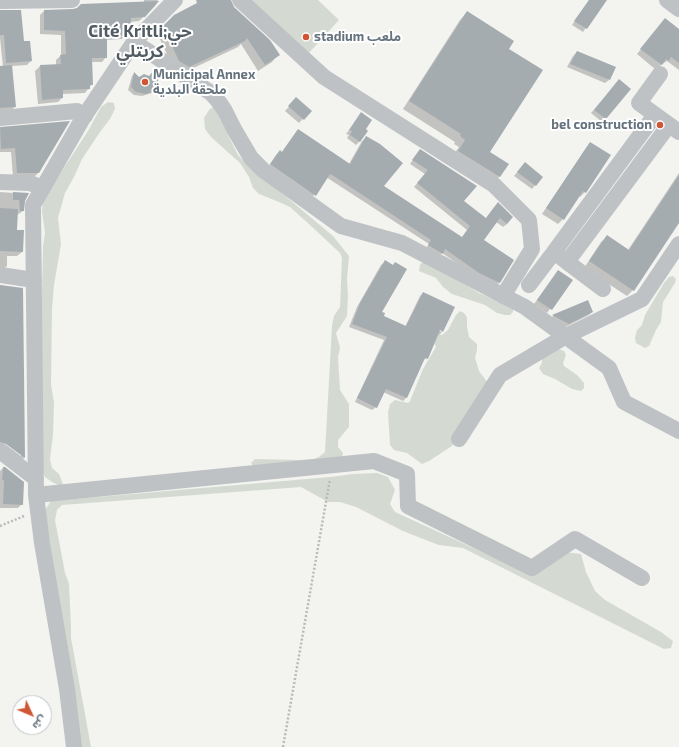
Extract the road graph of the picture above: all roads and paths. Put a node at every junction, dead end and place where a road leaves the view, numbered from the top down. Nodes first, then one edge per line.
1 (72, 0) edge
2 (667, 0) edge
3 (242, 1) edge
4 (0, 2) edge
5 (170, 2) edge
6 (679, 9) edge
7 (134, 42) junction
8 (660, 74) dead end
9 (655, 115) junction
10 (85, 116) junction
11 (0, 118) edge
12 (674, 128) edge
13 (0, 182) edge
14 (44, 188) junction
15 (679, 244) edge
16 (554, 252) junction
17 (567, 262) junction
18 (0, 275) edge
19 (34, 280) junction
20 (529, 285) dead end
21 (603, 289) dead end
22 (503, 296) junction
23 (566, 336) junction
24 (679, 431) edge
25 (459, 439) dead end
26 (0, 451) edge
27 (332, 465) junction
28 (36, 494) junction
29 (0, 526) edge
30 (642, 578) dead end
31 (74, 747) edge
32 (283, 747) edge

1 - 4 street
2 - 6 street
3 - 22 street
5 - 7 street
7 - 10 street
7 - 22 street
8 - 9 street
9 - 12 street
9 - 16 street
10 - 11 street
10 - 14 street
12 - 17 street
13 - 14 street
14 - 19 street
15 - 23 street
16 - 17 street
16 - 20 street
17 - 21 street
18 - 19 street
19 - 28 street
22 - 23 street
23 - 24 street
23 - 25 street
26 - 28 street
27 - 28 street
27 - 30 street
27 - 32 path
28 - 29 path
28 - 31 street

